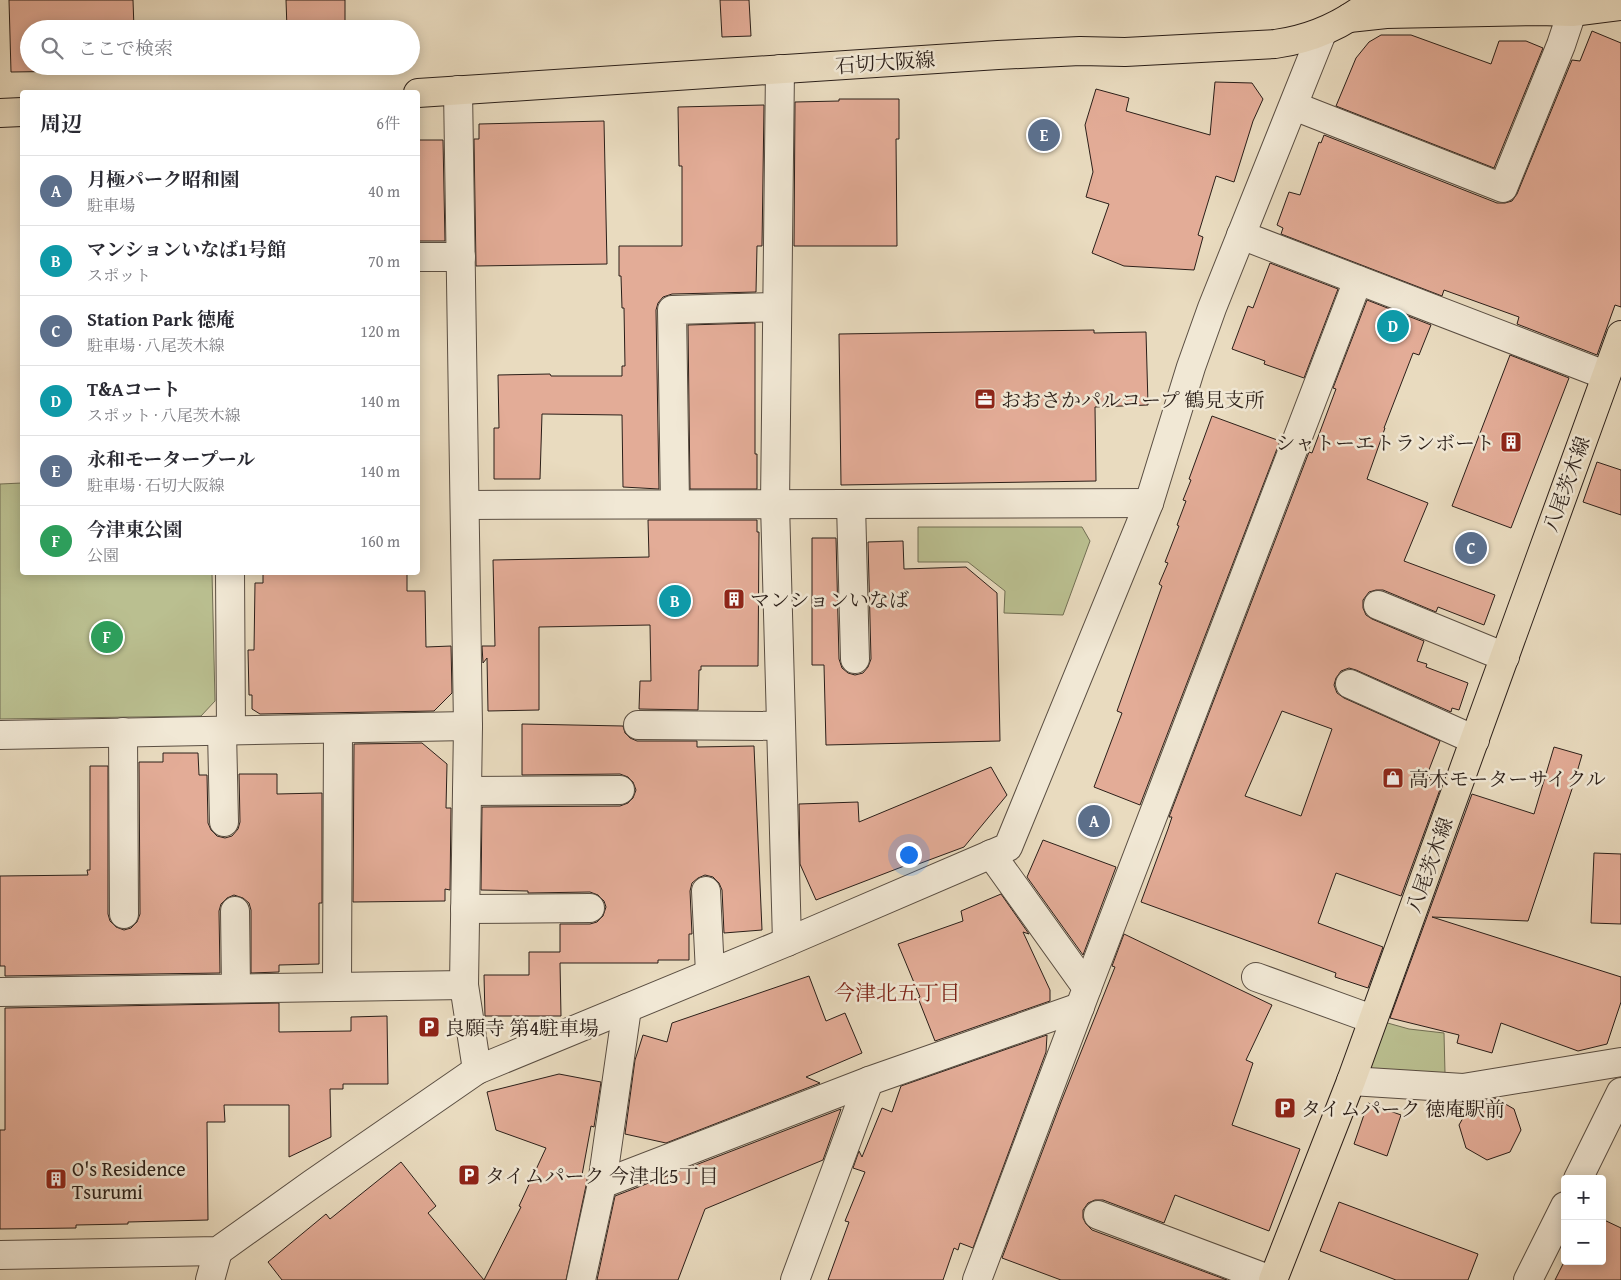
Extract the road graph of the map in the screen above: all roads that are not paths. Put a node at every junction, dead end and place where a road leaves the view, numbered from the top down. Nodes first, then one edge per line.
1 (1374, 0) edge
2 (1621, 6) edge
3 (1572, 12) junction
4 (1348, 18) junction
5 (1322, 33) junction
6 (780, 69) junction
7 (458, 90) junction
8 (420, 92) edge
9 (1294, 106) junction
10 (20, 112) edge
11 (0, 113) edge
12 (1241, 235) junction
13 (420, 257) edge
14 (461, 257) junction
15 (1358, 280) junction
16 (777, 307) junction
17 (1621, 335) edge
18 (1606, 374) junction
19 (1149, 502) junction
20 (675, 504) junction
21 (775, 504) junction
22 (851, 504) junction
23 (464, 505) junction
24 (230, 575) edge
25 (1378, 605) dead end
26 (1504, 657) junction
27 (855, 659) dead end
28 (1350, 684) dead end
29 (638, 725) dead end
30 (468, 726) junction
31 (781, 726) junction
32 (338, 729) junction
33 (227, 730) junction
34 (123, 732) junction
35 (0, 735) edge
36 (1475, 740) junction
37 (620, 790) dead end
38 (467, 791) junction
39 (224, 822) dead end
40 (991, 854) junction
41 (706, 891) dead end
42 (590, 908) dead end
43 (465, 909) junction
44 (235, 911) dead end
45 (124, 914) dead end
46 (787, 942) junction
47 (710, 973) junction
48 (1256, 977) dead end
49 (464, 985) junction
50 (337, 987) junction
51 (236, 988) junction
52 (0, 992) edge
53 (1084, 997) junction
54 (627, 1008) junction
55 (1372, 1019) junction
56 (1621, 1062) edge
57 (477, 1070) junction
58 (869, 1081) junction
59 (1350, 1081) junction
60 (1621, 1092) edge
61 (1580, 1175) edge
62 (602, 1184) junction
63 (1098, 1214) dead end
64 (1561, 1214) edge
65 (218, 1251) junction
66 (0, 1255) edge
67 (210, 1280) edge
68 (581, 1280) edge
69 (795, 1280) edge
70 (977, 1280) edge
71 (1272, 1280) edge
72 (1528, 1280) edge

1 - 4 main road, 石切大阪線
2 - 3 main road, 石切大阪線
3 - 4 main road, 石切大阪線
3 - 9 street
4 - 5 main road, 石切大阪線
5 - 6 main road, 石切大阪線
5 - 9 street
6 - 7 main road, 石切大阪線
6 - 16 street
7 - 8 main road, 石切大阪線
7 - 14 street
9 - 12 street
10 - 11 main road
12 - 15 street
12 - 19 street
13 - 14 street
14 - 23 street
15 - 18 street
15 - 53 street
16 - 20 street
16 - 21 street
17 - 18 main road, 八尾茨木線
18 - 26 main road, 八尾茨木線
19 - 22 street
19 - 40 street
20 - 21 street
20 - 23 street
21 - 22 street
21 - 31 street
22 - 27 street
23 - 30 street
24 - 33 street
25 - 26 street
26 - 36 main road, 八尾茨木線
28 - 36 street
29 - 31 street
30 - 32 street
30 - 38 street
31 - 46 street
32 - 33 street
32 - 50 street
33 - 34 street
33 - 39 street
34 - 35 street
34 - 45 street
36 - 55 main road, 八尾茨木線
37 - 38 street
38 - 43 street
40 - 46 street
40 - 53 street
41 - 47 street
42 - 43 street
43 - 49 street
44 - 51 street
46 - 47 street
47 - 54 street
48 - 55 street
49 - 50 street
49 - 57 street
50 - 51 street
51 - 52 street
53 - 58 street
53 - 70 street
54 - 57 street
54 - 62 street
55 - 59 main road, 八尾茨木線
56 - 59 street
57 - 65 street
58 - 62 street
58 - 69 street
59 - 71 main road, 八尾茨木線
60 - 61 street
62 - 68 street
63 - 71 street
64 - 72 street
65 - 66 street
65 - 67 street

